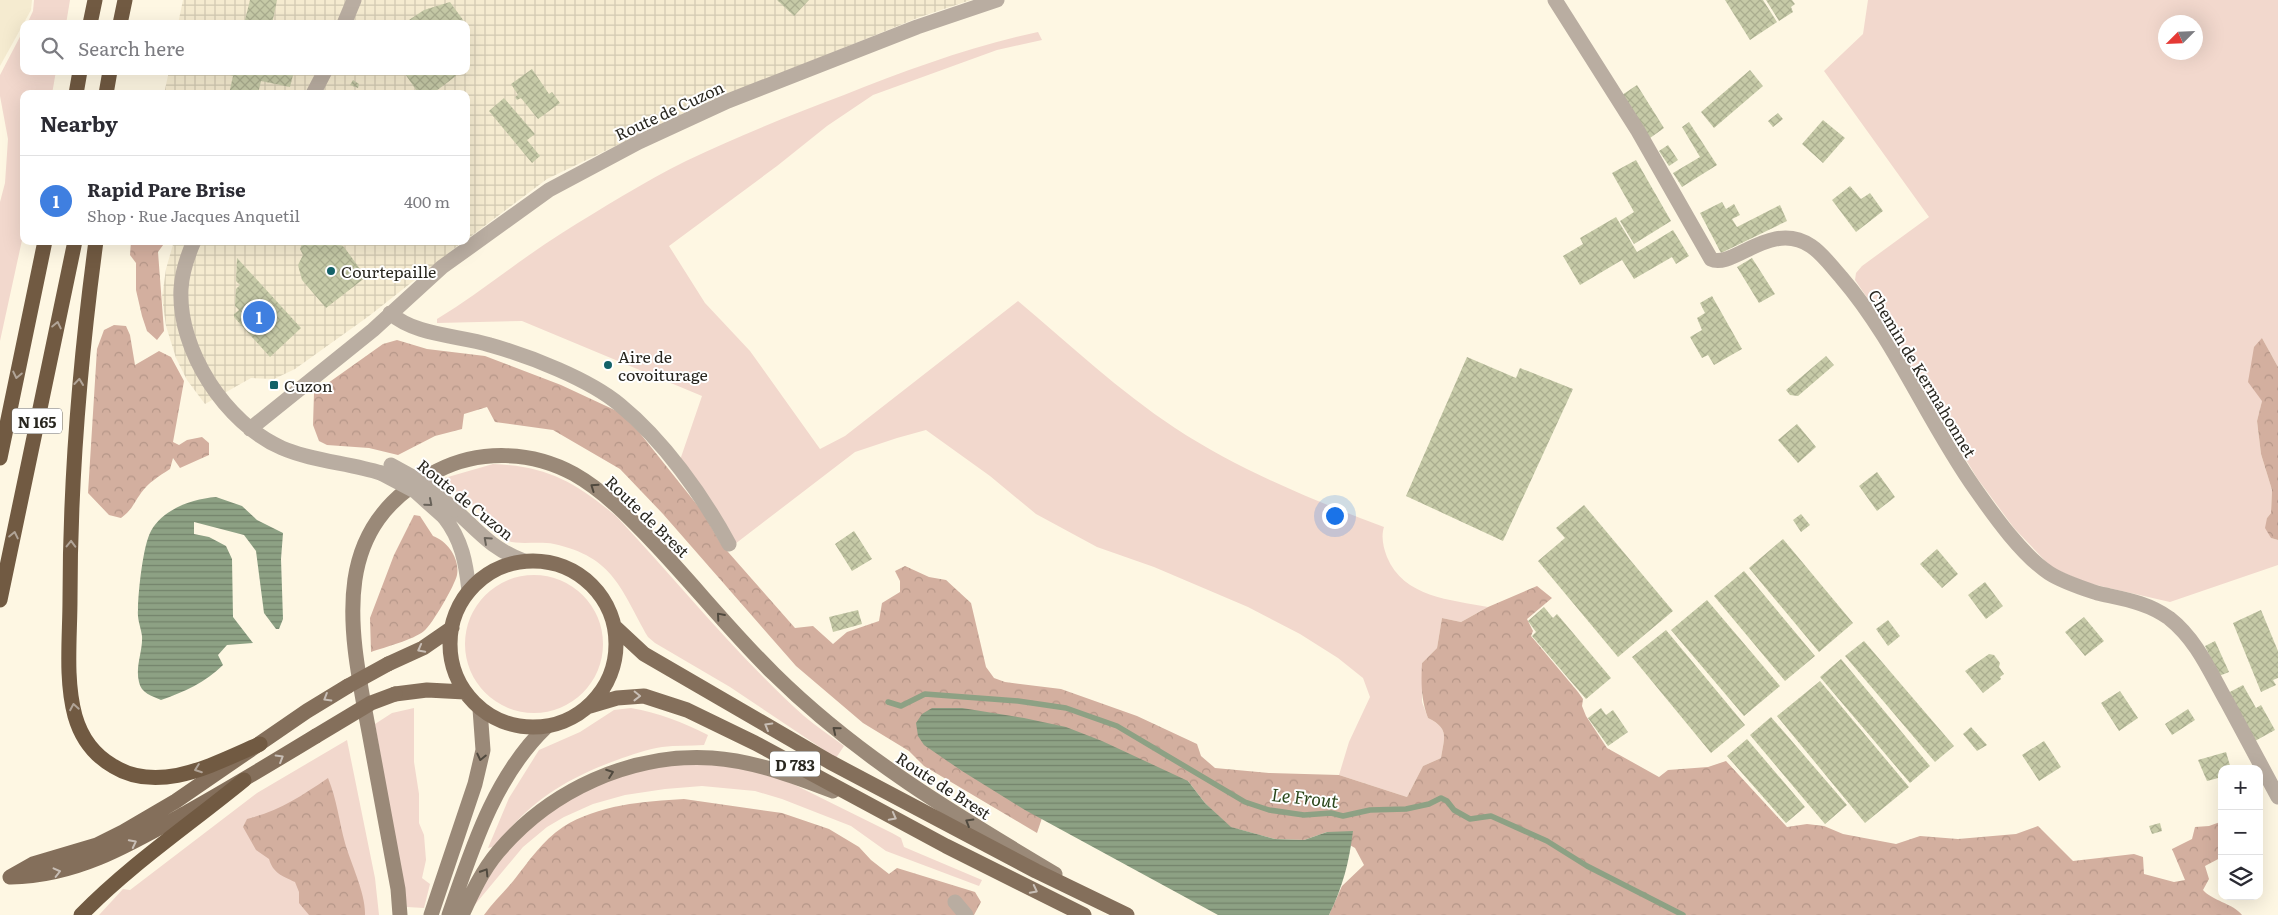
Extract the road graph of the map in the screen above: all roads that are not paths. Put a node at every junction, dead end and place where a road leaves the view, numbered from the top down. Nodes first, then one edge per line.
1 (95, 0) edge
2 (126, 0) edge
3 (354, 0) edge
4 (997, 0) edge
5 (1555, 0) edge
6 (91, 20) edge
7 (121, 20) edge
8 (124, 20) edge
9 (346, 20) edge
10 (79, 75) edge
11 (109, 75) edge
12 (117, 75) edge
13 (323, 75) edge
14 (77, 90) edge
15 (107, 90) edge
16 (116, 90) edge
17 (315, 90) edge
18 (44, 245) edge
19 (74, 245) edge
20 (96, 245) edge
21 (192, 245) edge
22 (390, 313) junction
23 (250, 429) junction
24 (0, 458) edge
25 (449, 514) junction
26 (729, 544) dead end
27 (524, 561) junction
28 (469, 591) junction
29 (0, 600) edge
30 (615, 627) junction
31 (452, 628) junction
32 (465, 692) junction
33 (590, 706) junction
34 (480, 709) junction
35 (546, 727) junction
36 (260, 744) junction
37 (244, 780) junction
38 (2278, 797) edge
39 (868, 804) junction
40 (159, 820) junction
41 (5, 877) edge
42 (955, 902) dead end
43 (1122, 913) edge
44 (81, 915) edge
45 (400, 915) edge
46 (431, 915) edge
47 (449, 915) edge
48 (462, 915) edge
49 (966, 915) edge
50 (1084, 915) edge

1 - 6 highway
2 - 7 highway
2 - 8 highway
3 - 9 street
4 - 22 street, Route de Cuzon
5 - 38 street, Chemin de Kermahonnet
10 - 14 highway
11 - 15 highway
12 - 16 highway
13 - 17 street
18 -> 24 highway, N 165
29 -> 19 highway, N 165
36 -> 20 highway
21 - 23 street
22 - 23 street, Route de Cuzon
22 - 26 street
23 - 25 street, Route de Cuzon, bridge
27 -> 25 street, Route de Cuzon
25 - 28 street, Route de Cuzon
27 - 28 main road
27 - 30 main road
28 - 31 main road
30 - 33 main road
43 -> 30 main road, Route de Brest / D 783
31 - 32 main road
31 -> 36 main road, bridge
32 - 34 main road
37 -> 32 main road, bridge
33 - 35 main road
33 -> 39 main road, D 783
34 - 35 main road
34 -> 46 main road
35 - 47 main road
36 - 40 main road
37 - 40 main road
37 - 44 highway
48 -> 39 main road
39 -> 50 main road, D 783
40 - 41 main road
42 - 49 street
43 -> 45 main road, Route de Brest

